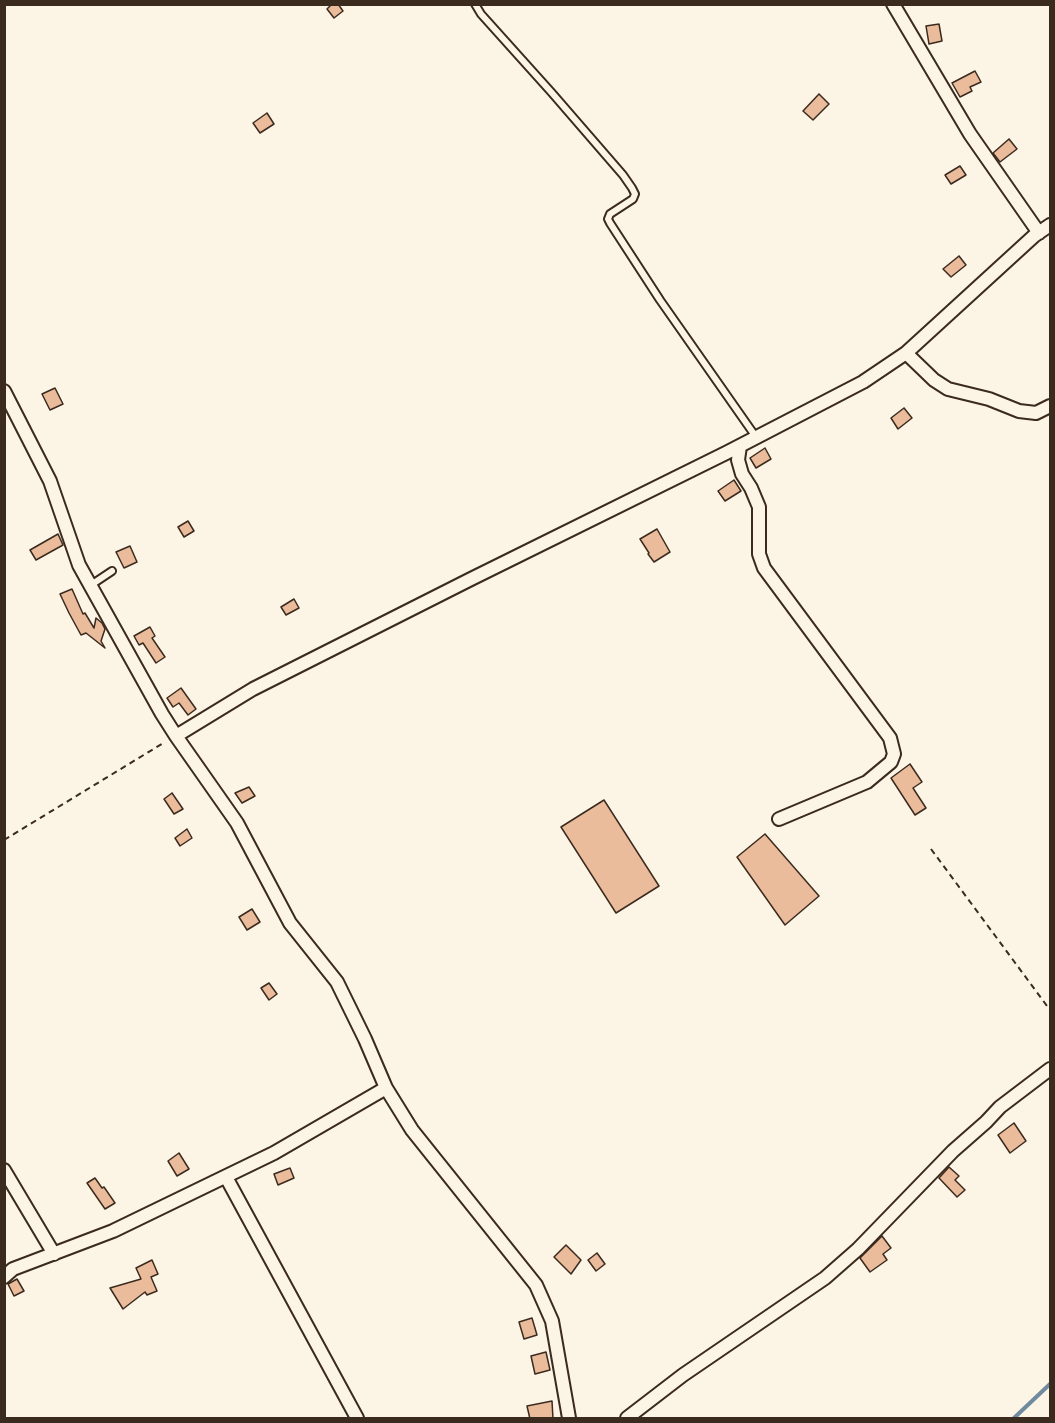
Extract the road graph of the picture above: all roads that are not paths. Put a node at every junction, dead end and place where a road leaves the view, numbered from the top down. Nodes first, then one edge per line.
1 (475, 4) edge
2 (893, 4) edge
3 (1050, 225) edge
4 (1039, 233) junction
5 (906, 353) junction
6 (4, 391) edge
7 (1050, 406) edge
8 (756, 438) junction
9 (740, 446) junction
10 (112, 571) dead end
11 (91, 585) junction
12 (176, 736) junction
13 (779, 819) dead end
14 (1050, 1069) edge
15 (386, 1088) junction
16 (4, 1170) edge
17 (226, 1177) junction
18 (54, 1254) junction
19 (4, 1277) edge
20 (357, 1419) edge
21 (569, 1419) edge
22 (627, 1419) edge

1 - 8 lane
2 - 4 street
3 - 4 street
4 - 5 street
5 - 7 street
5 - 8 street
6 - 11 street
8 - 9 street
9 - 12 street
9 - 13 street
10 - 11 lane
11 - 12 street
12 - 15 street
14 - 22 street
15 - 17 street
15 - 21 street
16 - 18 street
17 - 18 street
17 - 20 street
18 - 19 street

